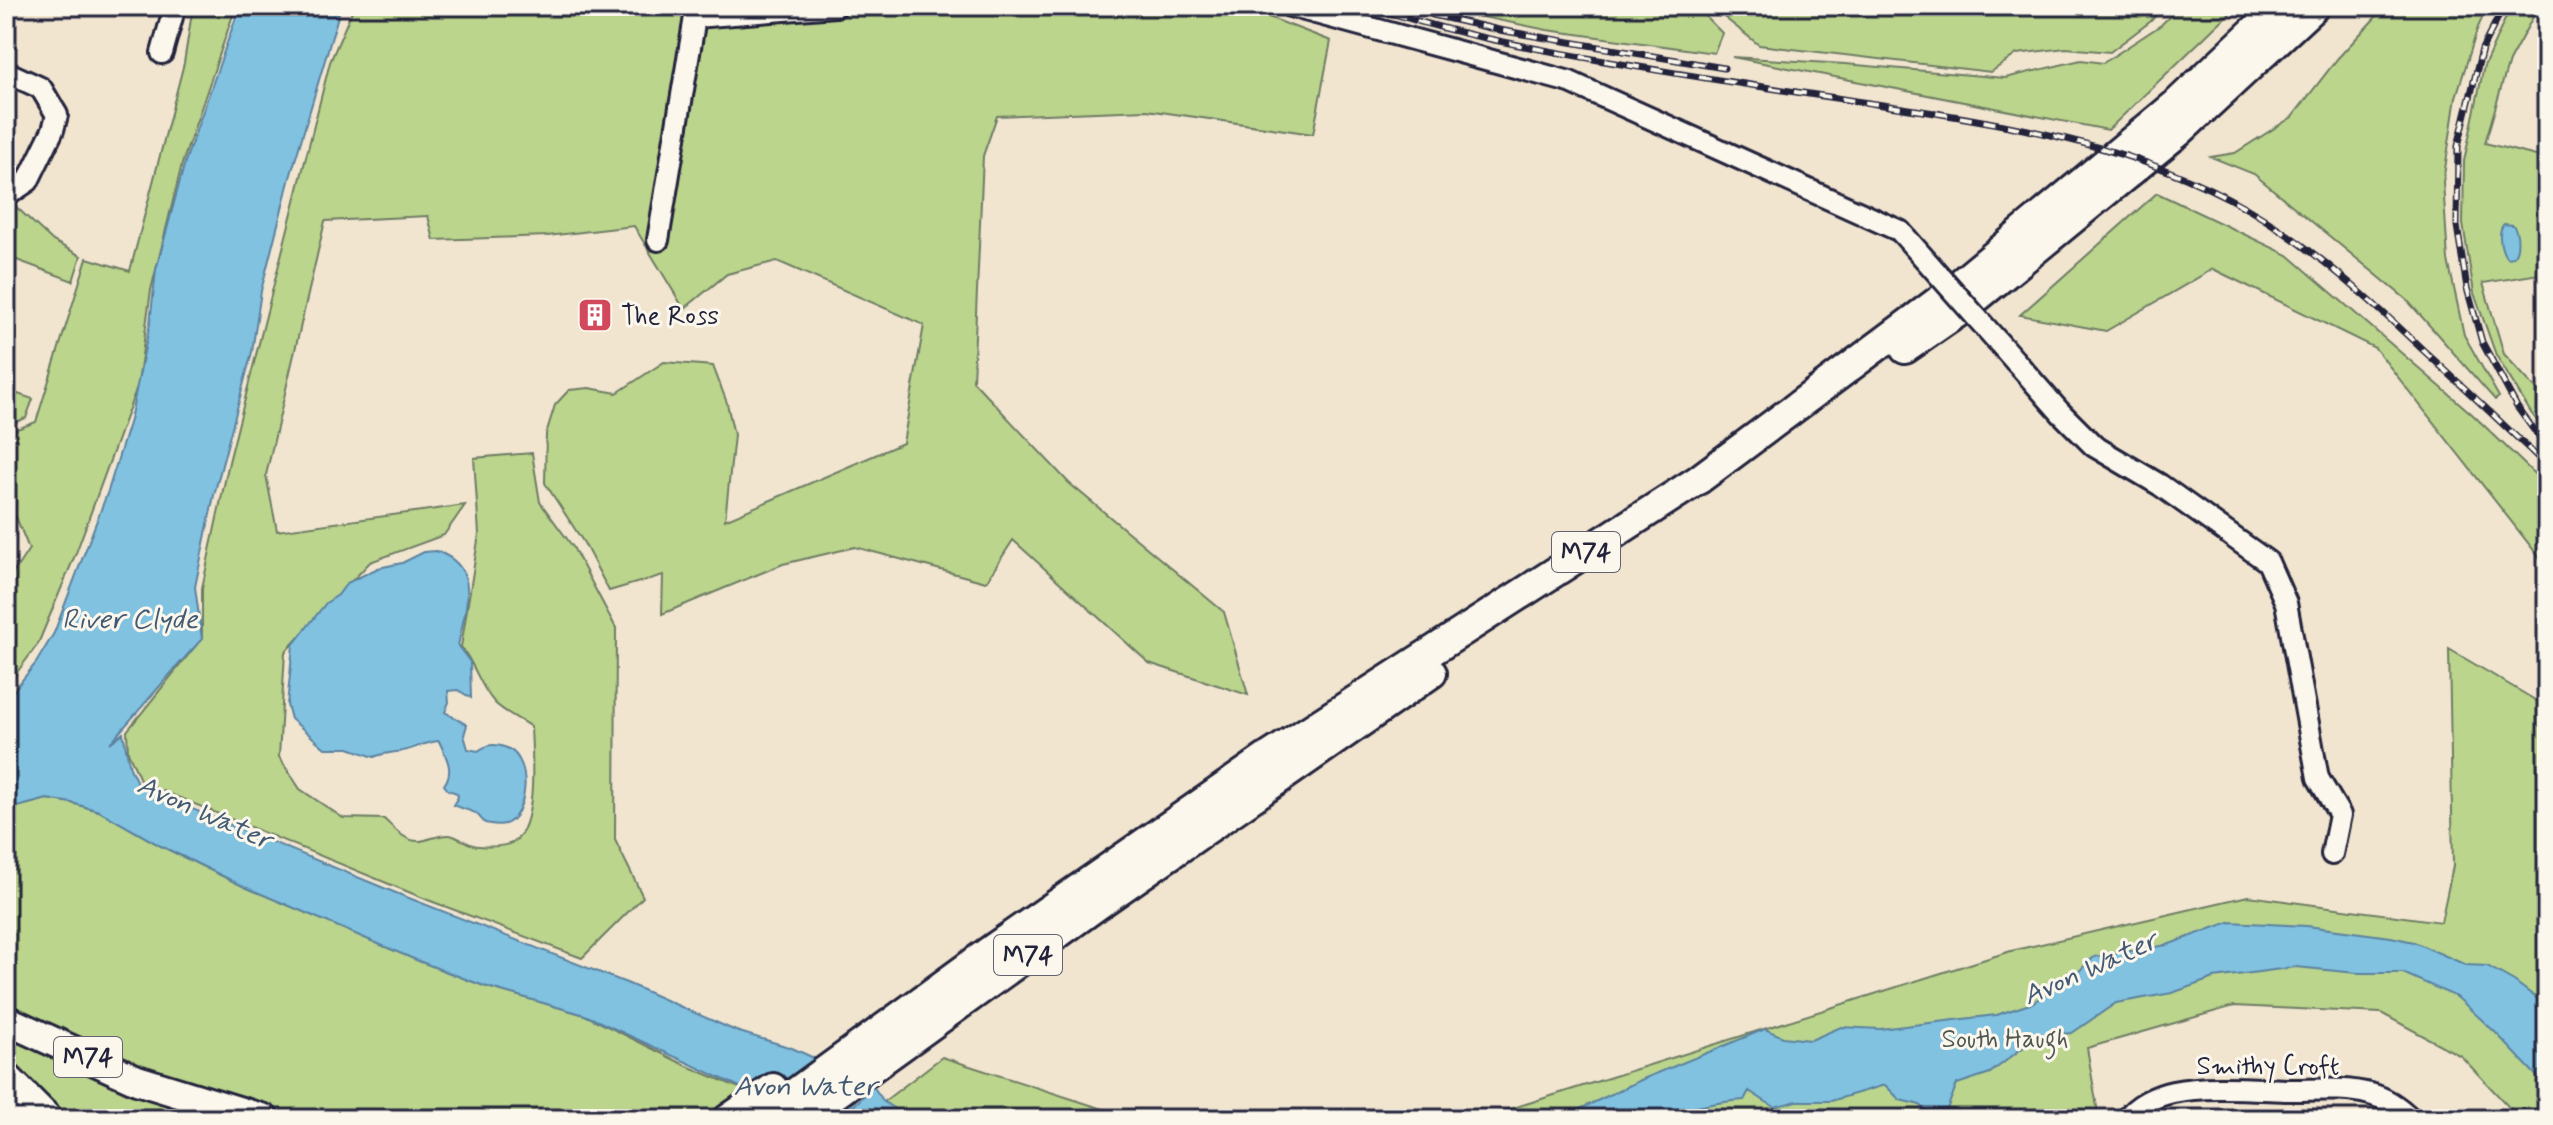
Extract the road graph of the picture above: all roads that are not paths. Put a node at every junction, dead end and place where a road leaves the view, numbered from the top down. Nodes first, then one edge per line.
1 (175, 6) edge
2 (836, 6) edge
3 (1290, 6) edge
4 (2280, 6) edge
5 (2315, 6) edge
6 (162, 53) dead end
7 (6, 72) edge
8 (6, 196) edge
9 (658, 240) dead end
10 (2332, 854) dead end
11 (6, 1020) edge
12 (866, 1055) junction
13 (6, 1074) edge
14 (172, 1089) junction
15 (6, 1107) edge
16 (18, 1119) edge
17 (51, 1119) edge
18 (243, 1119) edge
19 (264, 1119) edge
20 (728, 1119) edge
21 (759, 1119) edge
22 (801, 1119) edge
23 (828, 1119) edge
24 (2127, 1119) edge
25 (2411, 1119) edge

1 - 6 street
2 - 9 street
3 - 10 street, bridge
4 - 12 highway, M74
5 - 12 highway, M74
7 - 8 street
11 - 14 highway, M74
12 - 20 highway, M74
12 - 21 highway, M74
12 - 22 highway, M74
12 - 23 highway, M74
13 - 17 main road
14 - 18 highway, M74
14 - 19 highway, M74
15 - 16 main road
24 - 25 street, Smithy Croft

